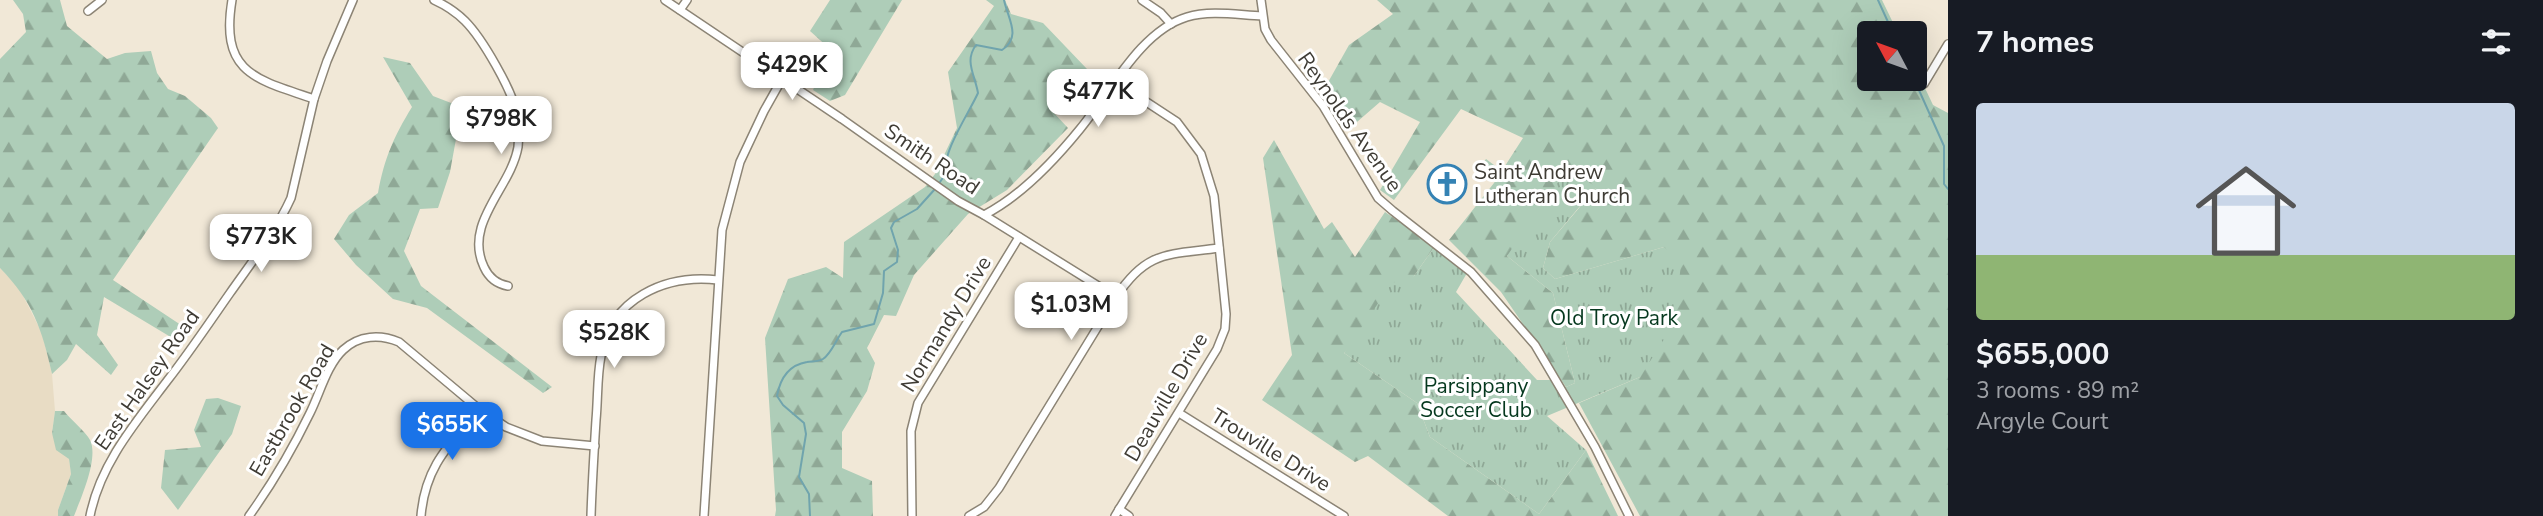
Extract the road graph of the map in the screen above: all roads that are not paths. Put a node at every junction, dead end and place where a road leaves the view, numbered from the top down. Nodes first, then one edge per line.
1 (102, 0) edge
2 (232, 0) edge
3 (353, 0) edge
4 (434, 0) edge
5 (665, 0) edge
6 (687, 0) edge
7 (1142, 0) edge
8 (1261, 0) edge
9 (88, 10) dead end
10 (680, 10) junction
11 (1262, 16) junction
12 (1171, 24) junction
13 (1948, 44) edge
14 (782, 79) junction
15 (1927, 79) edge
16 (1116, 82) junction
17 (314, 99) junction
18 (984, 215) junction
19 (1019, 237) junction
20 (1219, 248) junction
21 (718, 281) junction
22 (508, 286) dead end
23 (1116, 297) junction
24 (479, 409) junction
25 (1179, 413) junction
26 (595, 446) junction
27 (1117, 513) edge
28 (90, 516) edge
29 (249, 516) edge
30 (421, 516) edge
31 (591, 516) edge
32 (704, 516) edge
33 (912, 516) edge
34 (969, 516) edge
35 (1129, 516) edge
36 (1344, 516) edge
37 (1629, 516) edge

1 - 9 street
2 - 17 street
3 - 17 street, East Halsey Road
4 - 22 street
5 - 10 street, Smith Road
6 - 10 street
7 - 12 street
8 - 11 street, Reynolds Avenue
10 - 14 street, Smith Road
11 - 12 street, Smith Road
11 - 37 street, Reynolds Avenue
12 - 16 street, Smith Road
13 - 15 street
14 - 18 street, Smith Road
14 - 21 street
16 - 18 street, Smith Road
16 - 20 street, Deauville Drive
17 - 28 street, East Halsey Road
18 - 19 street
19 - 23 street
19 - 33 street, Normandy Drive
20 - 23 street
20 - 25 street, Deauville Drive
21 - 26 street
21 - 32 street
23 - 34 street
24 - 26 street, Eastbrook Road
24 - 29 street, Eastbrook Road
24 - 30 street
25 - 27 street, Deauville Drive
25 - 36 street, Trouville Drive
26 - 31 street
27 - 35 street

